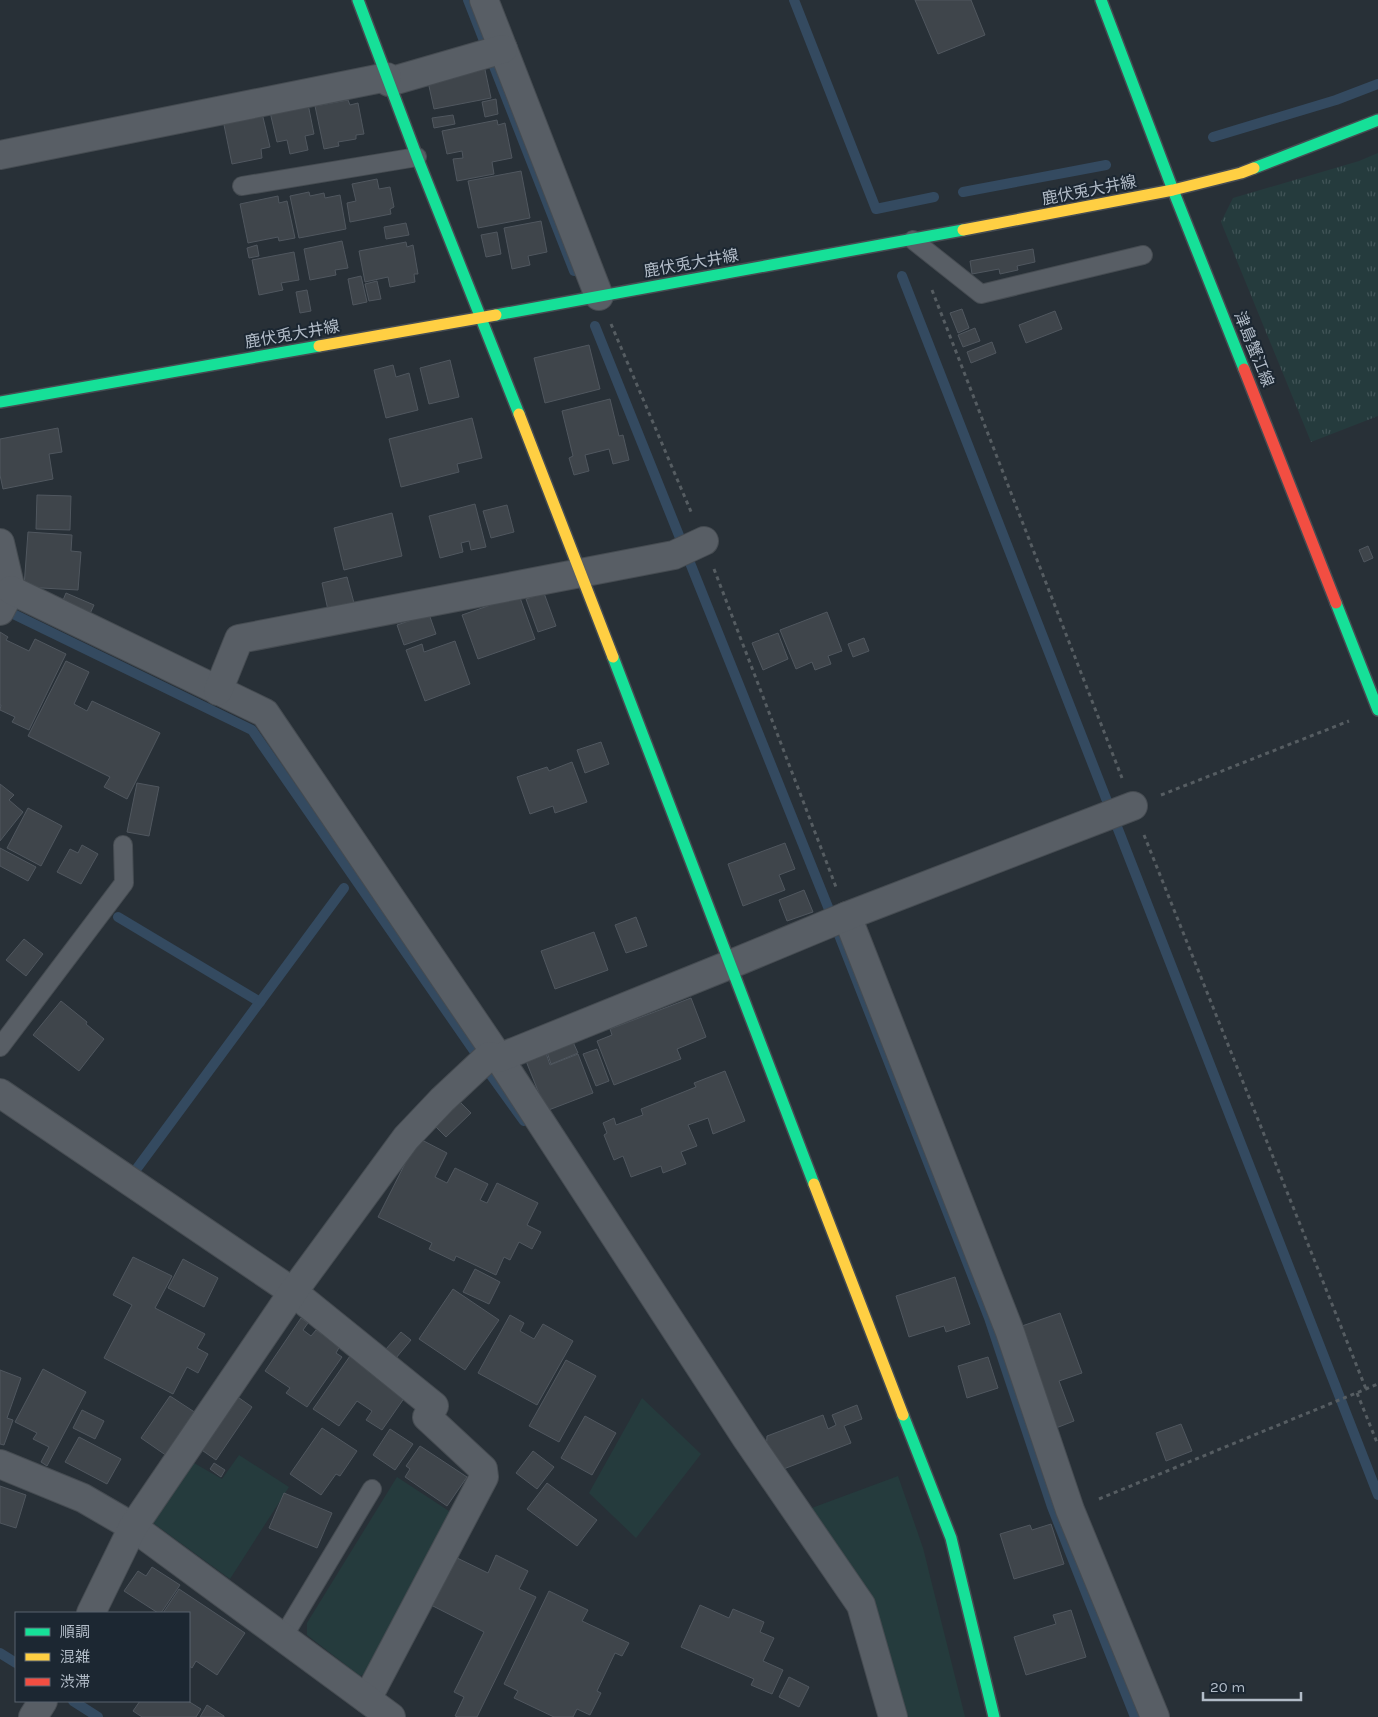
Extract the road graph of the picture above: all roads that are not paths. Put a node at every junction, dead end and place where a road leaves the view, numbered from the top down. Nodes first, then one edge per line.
1 (358, 0) edge
2 (484, 0) edge
3 (1101, 0) edge
4 (493, 52) junction
5 (388, 79) junction
6 (1378, 120) edge
7 (0, 155) edge
8 (417, 157) junction
9 (242, 186) dead end
10 (1173, 190) junction
11 (913, 240) junction
12 (1143, 255) dead end
13 (599, 296) junction
14 (482, 318) junction
15 (0, 402) edge
16 (704, 541) road end
17 (0, 543) edge
18 (581, 572) junction
19 (6, 600) edge
20 (218, 691) junction
21 (1378, 709) edge
22 (1122, 810) road end
23 (122, 845) dead end
24 (847, 916) junction
25 (730, 965) junction
26 (0, 1047) edge
27 (488, 1061) junction
28 (0, 1093) edge
29 (293, 1292) junction
30 (0, 1464) edge
31 (372, 1489) dead end
32 (133, 1527) junction
33 (91, 1612) edge
34 (282, 1638) junction
35 (367, 1699) junction
36 (42, 1702) edge
37 (32, 1717) edge
38 (391, 1717) edge
39 (893, 1717) edge
40 (994, 1717) edge
41 (1155, 1717) edge

1 - 5 main road
2 - 4 street
3 - 10 main road, 津島蟹江線
4 - 5 street
4 - 13 street
5 - 7 street
5 - 8 main road
6 - 10 main road, 鹿伏兎大井線
8 - 9 lane
8 - 14 main road
10 - 11 main road, 鹿伏兎大井線
10 - 21 main road, 津島蟹江線
11 - 12 lane
11 - 13 main road, 鹿伏兎大井線
13 - 14 main road, 鹿伏兎大井線
14 - 15 main road, 鹿伏兎大井線
14 - 18 main road
16 - 18 street
17 - 19 street
18 - 20 street
18 - 25 main road
19 - 20 street
20 - 27 street
22 - 24 street
23 - 26 lane
24 - 25 street
24 - 41 street
25 - 27 street
25 - 40 main road
27 - 29 street
27 - 39 street
28 - 29 street
29 - 32 street
29 - 35 street
30 - 32 street
31 - 34 lane
32 - 33 street
32 - 34 street
34 - 35 street
35 - 38 street
36 - 37 street

